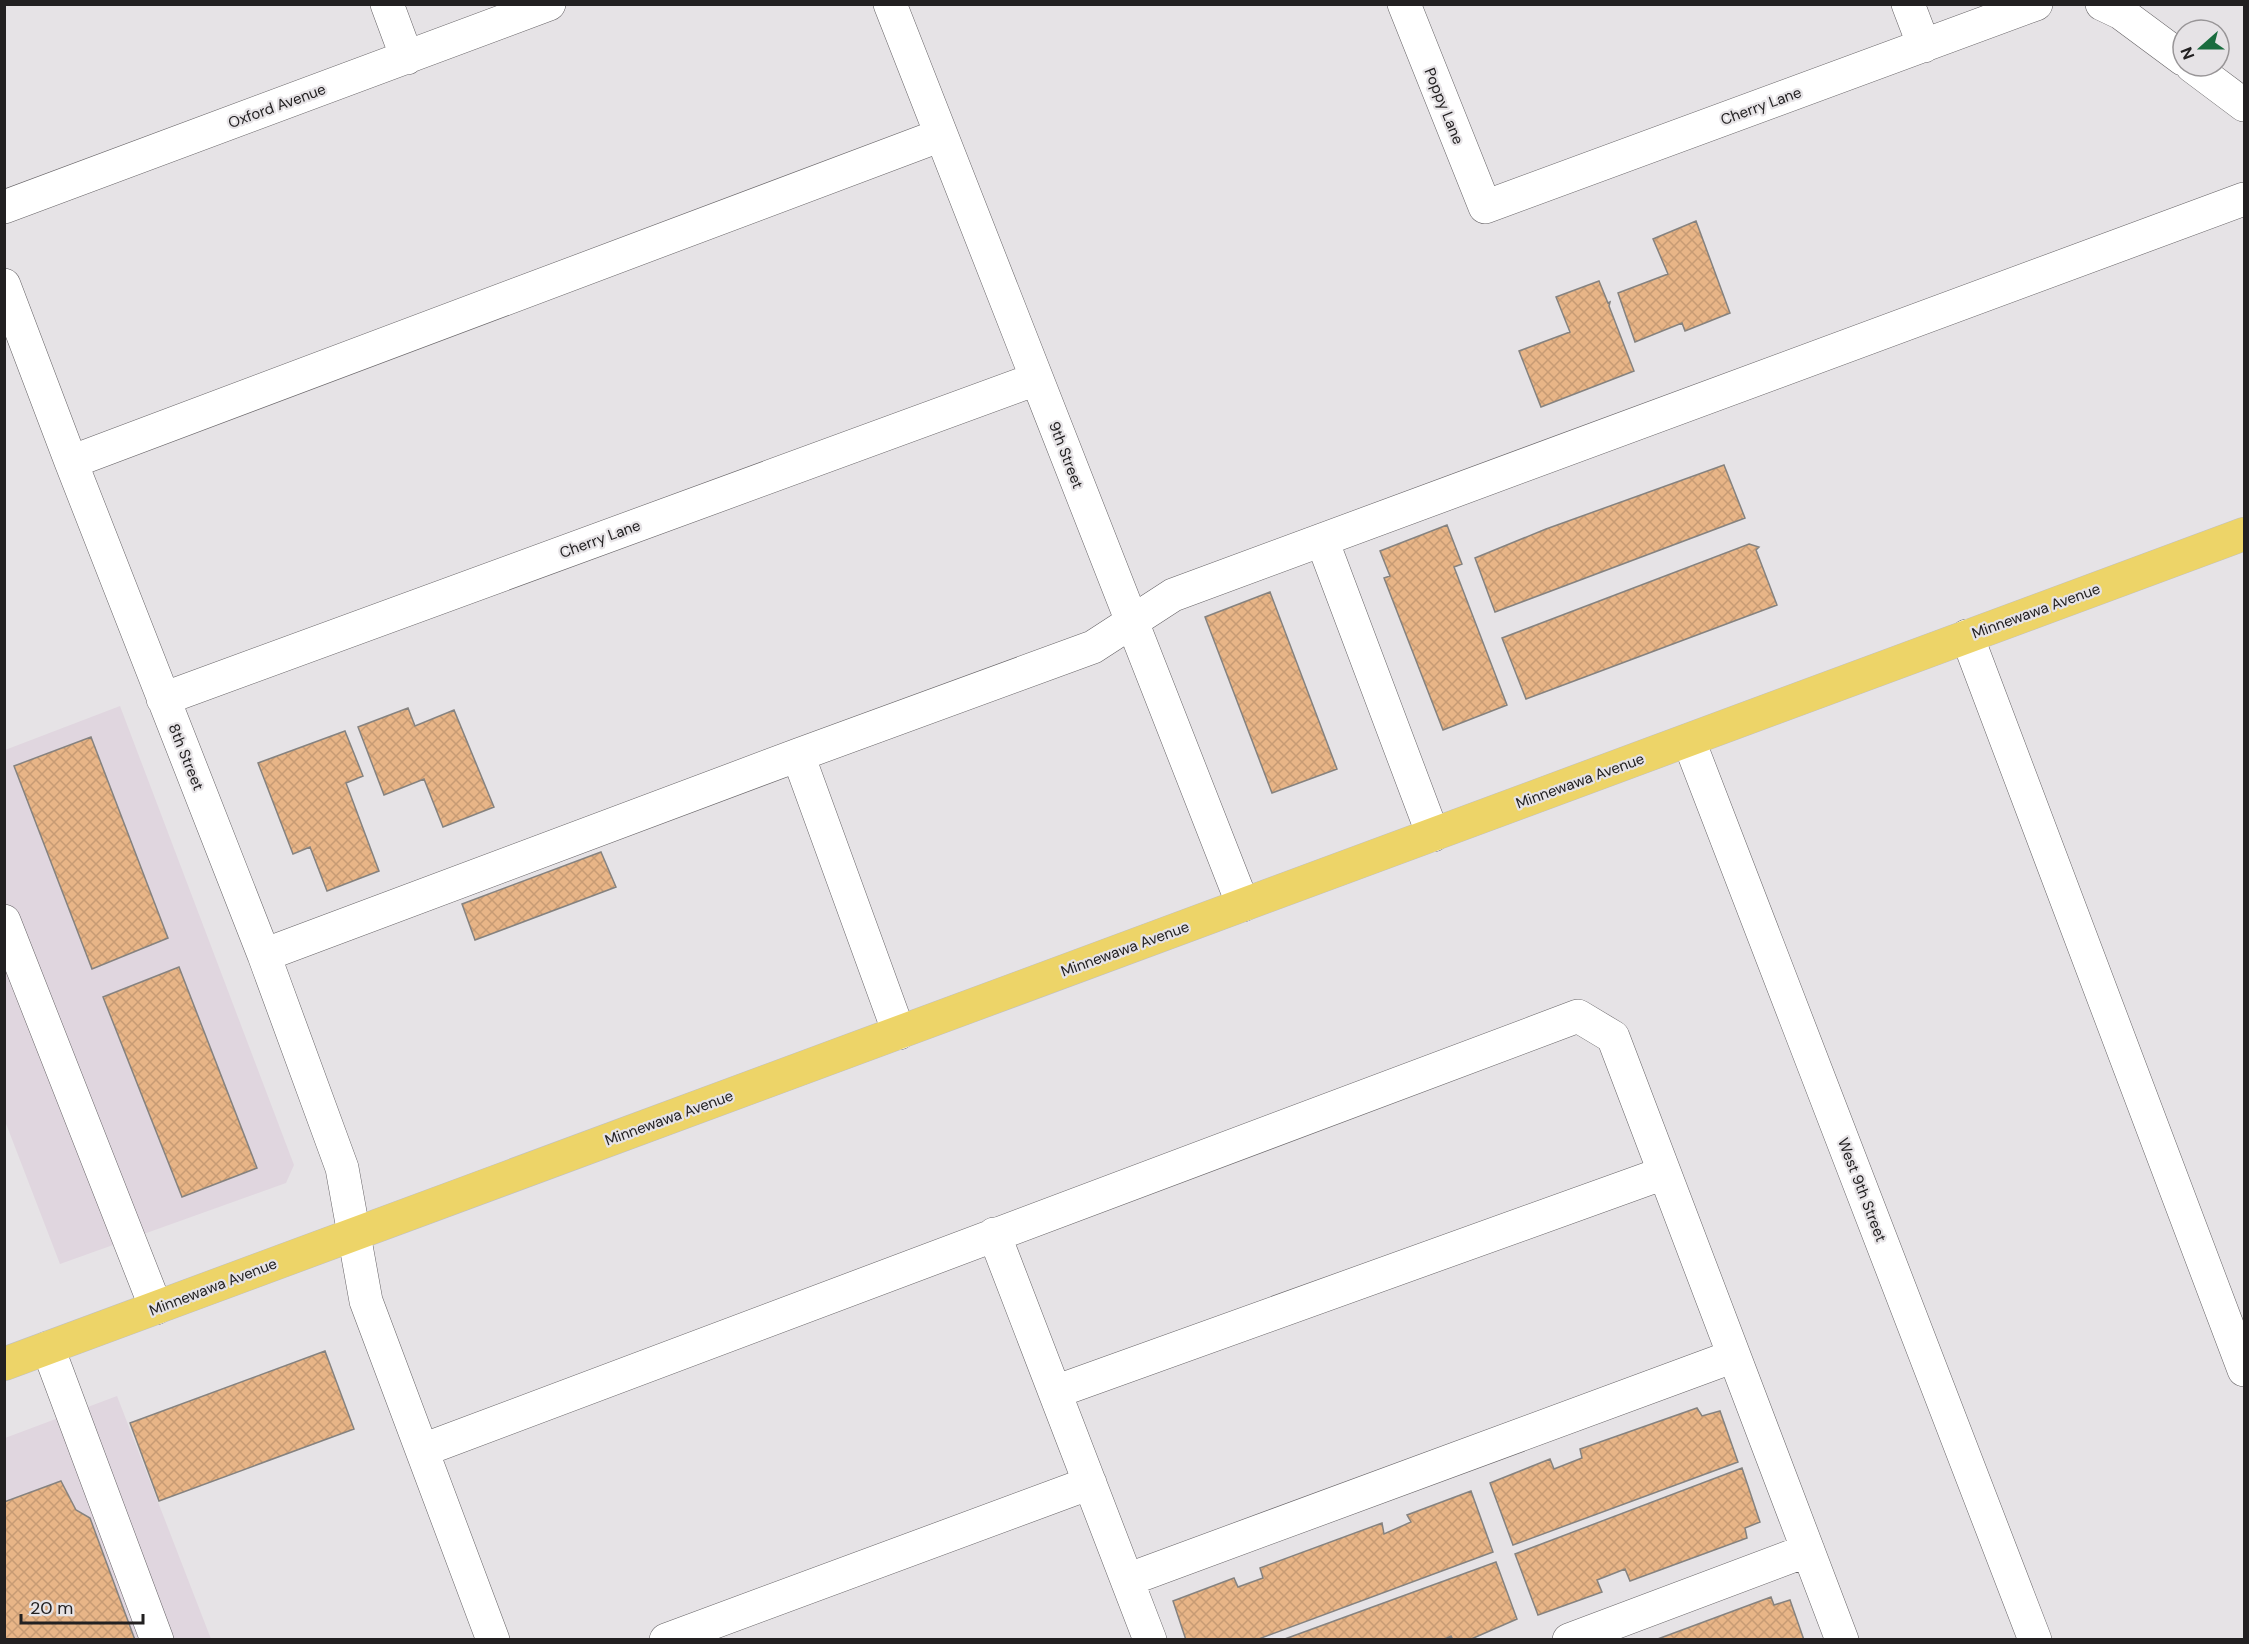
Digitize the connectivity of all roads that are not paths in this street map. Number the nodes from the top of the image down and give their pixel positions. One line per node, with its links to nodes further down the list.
1 (387, 4): 10 (street)
2 (549, 4): 10 (street, Oxford Avenue)
3 (890, 4): 13 (street, 9th Street)
4 (1404, 4): 16 (street, Poppy Lane)
5 (1908, 4): 8 (street)
6 (2036, 4): 8 (street, Cherry Lane)
7 (2102, 4): 9 (street)
8 (1924, 46): 16 (street, Cherry Lane)
9 (2171, 50)
10 (407, 58): 15 (street, Oxford Avenue)
11 (2208, 78): 12 (street)
12 (2244, 105)
13 (941, 135): 18 (street, 9th Street); 19 (street)
14 (2244, 199): 21 (street)
15 (4, 207)
16 (1485, 207)
17 (4, 285): 19 (street, 8th Street)
18 (1036, 379): 22 (street, 9th Street); 24 (street, Cherry Lane)
19 (71, 462): 24 (street, 8th Street)
20 (2244, 536): 23 (main road, Minnewawa Avenue)
21 (1322, 540): 22 (street); 27 (street)
22 (1131, 624): 26 (street); 28 (street, 9th Street)
23 (1967, 636): 25 (main road, Minnewawa Avenue); 39 (street)
24 (163, 699): 30 (street, 8th Street)
25 (1689, 741): 27 (main road, Minnewawa Avenue); 51 (street, West 9th Street)
26 (798, 755): 30 (street); 31 (street)
27 (1433, 835): 28 (main road, Minnewawa Avenue)
28 (1243, 906): 31 (main road, Minnewawa Avenue)
29 (4, 921): 35 (street)
30 (264, 955): 33 (street, 8th Street)
31 (899, 1033): 33 (main road, Minnewawa Avenue)
32 (1665, 1173): 34 (street); 37 (street); 40 (street)
33 (353, 1234): 35 (main road, Minnewawa Avenue); 41 (street, 8th Street)
34 (994, 1234): 40 (street); 41 (street)
35 (156, 1308): 36 (main road, Minnewawa Avenue)
36 (48, 1348): 38 (main road, Minnewawa Avenue); 45 (street)
37 (1734, 1356): 43 (street); 44 (street)
38 (7, 1357)
39 (2244, 1370)
40 (1055, 1392): 42 (street)
41 (423, 1450): 46 (street, 8th Street)
42 (1090, 1483): 44 (street); 47 (street)
43 (1808, 1550): 49 (street); 50 (street)
44 (1127, 1580): 48 (street)
45 (157, 1640)
46 (494, 1640)
47 (666, 1640)
48 (1150, 1640)
49 (1569, 1640)
50 (1842, 1640)
51 (2035, 1640)

